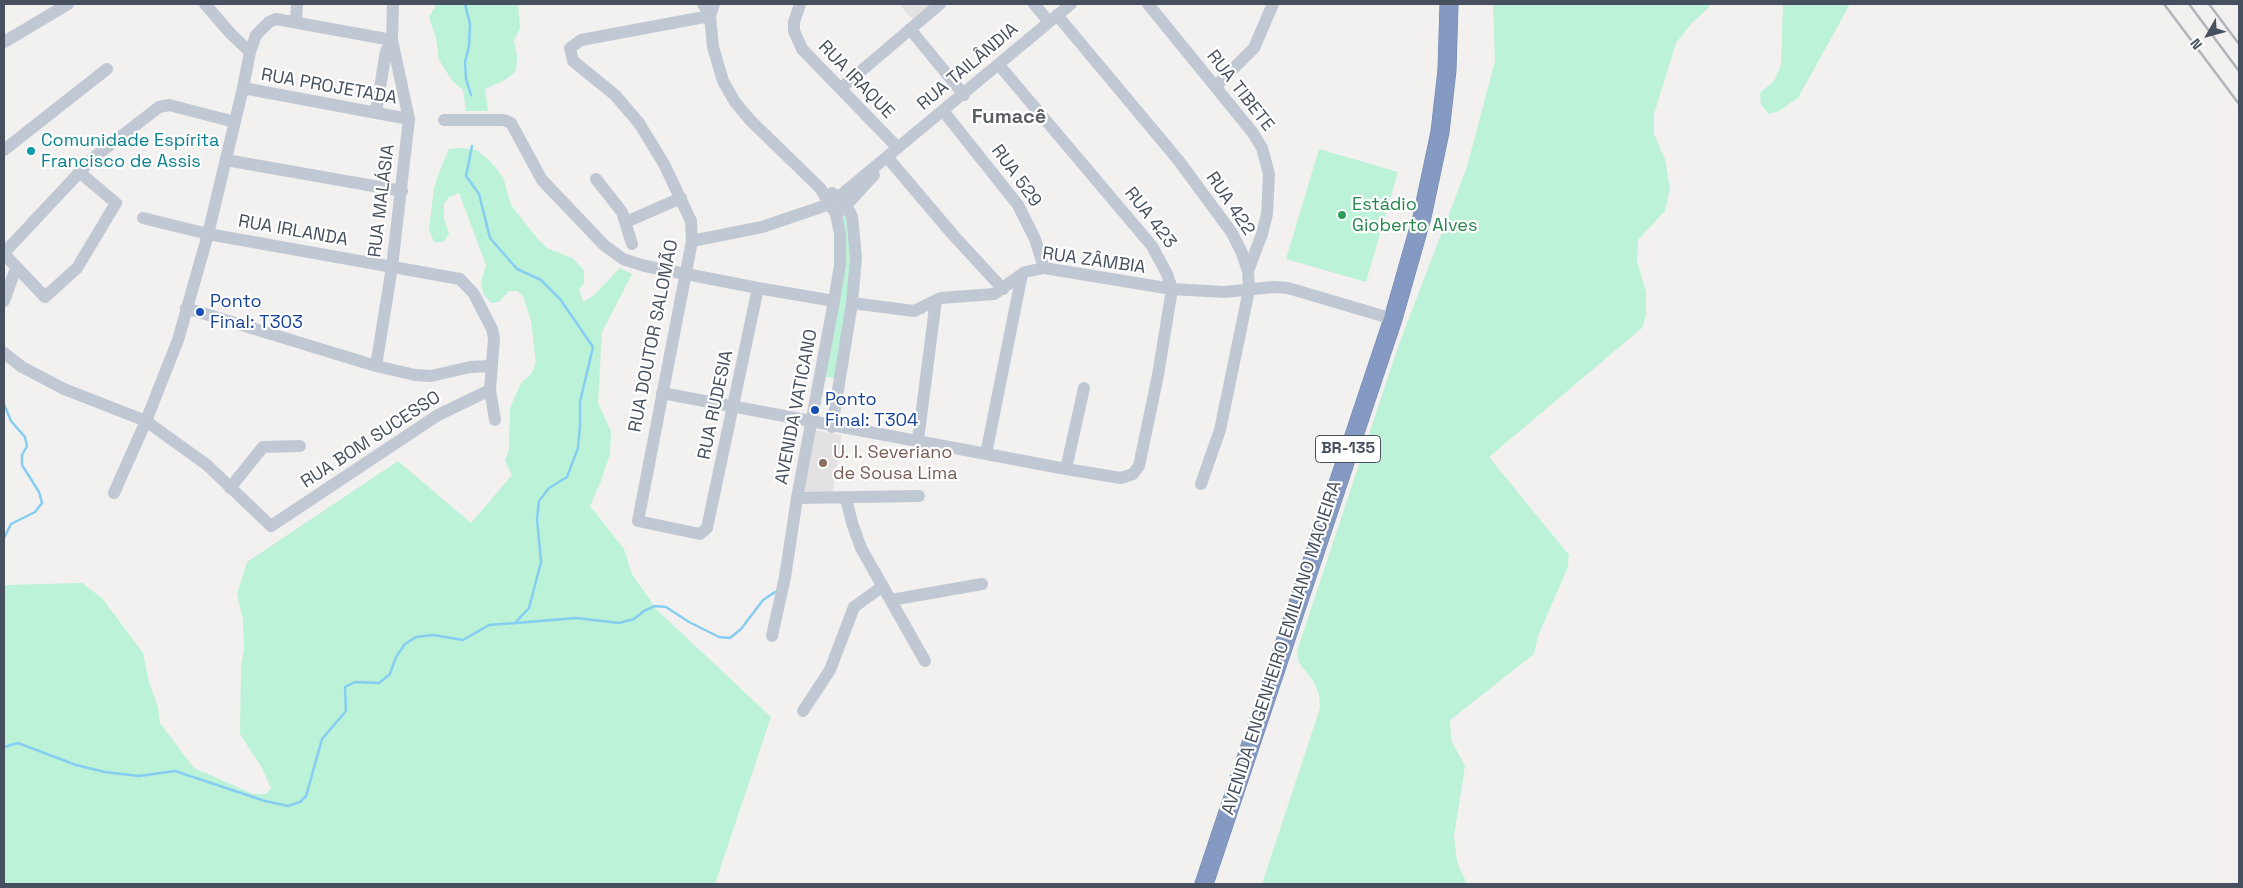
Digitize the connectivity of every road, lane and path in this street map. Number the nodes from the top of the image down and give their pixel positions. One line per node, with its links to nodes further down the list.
1 (68, 4): 18 (street)
2 (205, 4): 19 (street)
3 (297, 4): 15 (street)
4 (393, 4): 17 (street)
5 (703, 4): 13 (street)
6 (800, 4): 24 (street, RUA IRAQUE)
7 (940, 4): 16 (street)
8 (1034, 4): 14 (street, RUA 422)
9 (1071, 4): 14 (street, RUA TAILÂNDIA)
10 (1148, 4): 22 (street, RUA TIBETE)
11 (1269, 4): 22 (street)
12 (1449, 4): 62 (highway, AVENIDA ENGENHEIRO EMILIANO MACIEIRA / BR-135)
13 (712, 10): 38 (street, RUA DOUTOR SALOMÃO); 39 (street, AVENIDA VATICANO)
14 (1053, 18): 20 (street, RUA TAILÂNDIA); 50 (street, RUA 422)
15 (296, 22): 17 (street); 19 (street)
16 (910, 29): 24 (street); 25 (street)
17 (392, 40): 26 (street); 28 (street, RUA MALÁSIA)
18 (4, 42)
19 (250, 52): 23 (street)
20 (999, 65): 25 (street, RUA TAILÂNDIA); 55 (street, RUA 423)
21 (107, 69): 32 (street)
22 (1216, 86): 50 (street, RUA TIBETE)
23 (243, 88): 26 (street, RUA PROJETADA); 30 (street)
24 (841, 88): 31 (street, RUA IRAQUE)
25 (964, 95): 27 (street, RUA TAILÂNDIA)
26 (376, 112): 28 (street, RUA PROJETADA)
27 (944, 112): 31 (street, RUA TAILÂNDIA); 49 (street, RUA 529)
28 (409, 119): 37 (street, RUA MALÁSIA)
29 (444, 120): 51 (street)
30 (235, 122): 34 (street); 35 (street)
31 (898, 148): 33 (street, RUA TAILÂNDIA)
32 (4, 150)
33 (887, 157): 39 (street, RUA TAILÂNDIA); 40 (street, RUA TAILÂNDIA); 54 (street)
34 (226, 160): 37 (street); 43 (street)
35 (79, 172): 46 (street); 48 (street)
36 (596, 179): 42 (street)
37 (402, 191): 47 (street, RUA MALÁSIA)
38 (681, 198): 42 (street); 44 (street, RUA DOUTOR SALOMÃO)
39 (835, 205): 40 (street, AVENIDA VATICANO); 44 (street); 59 (street, AVENIDA VATICANO)
40 (848, 206): 60 (street, AVENIDA VATICANO)
41 (143, 218): 43 (street, RUA IRLANDA)
42 (626, 222): 45 (street)
43 (208, 234): 47 (street, RUA IRLANDA); 61 (street)
44 (692, 241): 51 (street, RUA DOUTOR SALOMÃO)
45 (632, 244)
46 (4, 254): 48 (street)
47 (392, 267): 64 (street, RUA MALÁSIA); 65 (street, RUA IRLANDA)
48 (16, 268): 58 (street)
49 (1044, 268): 52 (street, RUA ZÂMBIA); 55 (street, RUA ZÂMBIA)
50 (1248, 271): 56 (street, RUA 422)
51 (685, 272): 53 (street); 68 (street, RUA DOUTOR SALOMÃO)
52 (1022, 274): 54 (street, RUA ZÂMBIA); 78 (street)
53 (758, 288): 59 (street); 71 (street, RUA RUDESIA)
54 (1002, 289): 57 (street, RUA ZÂMBIA)
55 (1172, 289): 56 (street, RUA ZÂMBIA); 79 (street, RUA 423)
56 (1249, 290): 62 (street, RUA ZÂMBIA); 80 (street, RUA 422)
57 (936, 300): 60 (street, RUA ZÂMBIA); 76 (street)
58 (4, 301)
59 (834, 301): 69 (street, AVENIDA VATICANO)
60 (852, 303): 70 (street, AVENIDA VATICANO)
61 (186, 308): 64 (street); 73 (street)
62 (1392, 319): 93 (highway, AVENIDA ENGENHEIRO EMILIANO MACIEIRA / BR-135)
63 (4, 354): 73 (street)
64 (376, 366): 65 (street)
65 (491, 366): 67 (street)
66 (1084, 388): 79 (street)
67 (490, 390): 72 (street); 81 (street, RUA BOM SUCESSO)
68 (662, 393): 71 (street); 86 (street, RUA DOUTOR SALOMÃO)
69 (818, 396): 70 (street); 74 (street, AVENIDA VATICANO)
70 (837, 400): 75 (street, AVENIDA VATICANO)
71 (734, 408): 74 (street); 86 (street, RUA RUDESIA)
72 (495, 420)
73 (146, 421): 81 (street); 82 (street)
74 (813, 423): 75 (street); 84 (street, AVENIDA VATICANO)
75 (832, 427): 76 (street)
76 (918, 440): 78 (street)
77 (300, 446): 81 (street)
78 (986, 454): 79 (street)
79 (1066, 469)
80 (1201, 484)
81 (230, 488)
82 (114, 493)
83 (919, 496): 85 (street)
84 (797, 498): 85 (street); 90 (street, AVENIDA VATICANO)
85 (846, 498): 88 (street)
86 (708, 528)
87 (982, 584): 89 (street)
88 (883, 586): 89 (street); 92 (street)
89 (890, 600): 91 (street)
90 (772, 636)
91 (925, 661)
92 (803, 710)
93 (1204, 884)

